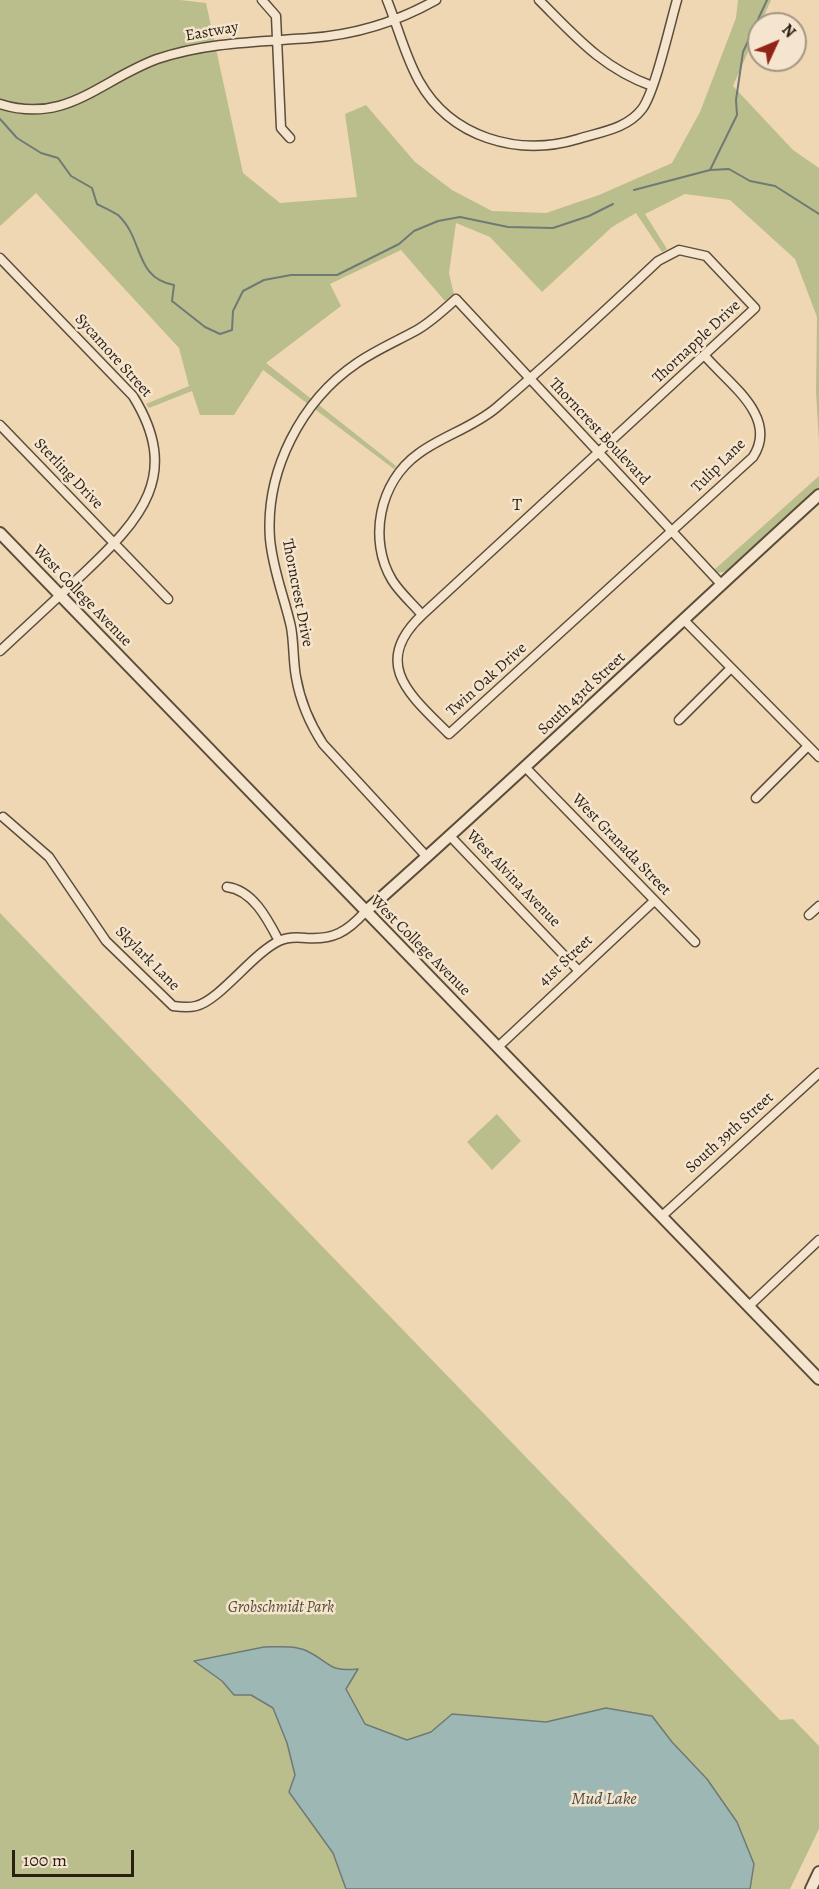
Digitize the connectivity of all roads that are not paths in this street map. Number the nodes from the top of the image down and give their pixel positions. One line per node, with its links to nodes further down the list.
1 (262, 0): 7 (street)
2 (387, 0): 6 (street)
3 (436, 0): 6 (street, Eastway)
4 (539, 0): 8 (street)
5 (677, 0): 8 (street)
6 (395, 20): 7 (street, Eastway); 8 (street)
7 (278, 39): 9 (street, Eastway); 10 (street)
8 (652, 86)
9 (0, 104)
10 (290, 138)
11 (0, 258): 20 (street, Sycamore Street)
12 (456, 299): 14 (street, Thorncrest Boulevard); 35 (street, Thorncrest Drive)
13 (705, 356): 14 (street, Thornapple Drive); 16 (street, Thornapple Drive); 19 (street, Tulip Lane)
14 (530, 380): 16 (street, Thorncrest Boulevard); 24 (street)
15 (0, 425): 20 (street, Sterling Drive)
16 (598, 452): 19 (street, Thorncrest Boulevard); 24 (street, Twin Oak Drive)
17 (819, 495): 21 (street, South 43rd Street)
18 (0, 533): 22 (street, West College Avenue)
19 (671, 533): 21 (street, Thorncrest Boulevard); 24 (street, Twin Oak Drive)
20 (114, 544): 22 (street, Sycamore Street); 23 (street, Sterling Drive)
21 (721, 584): 25 (street, South 43rd Street)
22 (60, 595): 26 (street, Sycamore Street); 39 (street, West College Avenue)
23 (168, 599)
24 (422, 615)
25 (683, 619): 27 (street); 31 (street, South 43rd Street)
26 (0, 651)
27 (731, 668): 28 (street); 29 (street)
28 (679, 720)
29 (808, 746): 30 (street); 32 (street)
30 (819, 757)
31 (526, 768): 34 (street, South 43rd Street); 37 (street, West Granada Street)
32 (756, 798)
33 (3, 817): 41 (street, Skylark Lane)
34 (450, 836): 35 (street, South 43rd Street); 43 (street, West Alvina Avenue)
35 (427, 857): 39 (street, South 43rd Street)
36 (227, 887): 41 (street)
37 (654, 901): 42 (street, West Granada Street); 43 (street, 41st Street)
38 (819, 906): 40 (street)
39 (365, 912): 41 (street, Skylark Lane); 44 (street, West College Avenue)
40 (809, 915)
41 (279, 941)
42 (695, 942)
43 (578, 970): 44 (street, 41st Street)
44 (499, 1046): 46 (street, West College Avenue)
45 (819, 1073): 46 (street, South 39th Street)
46 (662, 1216): 48 (street, West College Avenue)
47 (819, 1240): 48 (street)
48 (749, 1306): 49 (street, West College Avenue)
49 (819, 1379)
50 (819, 1872): 51 (street)
51 (811, 1889)

